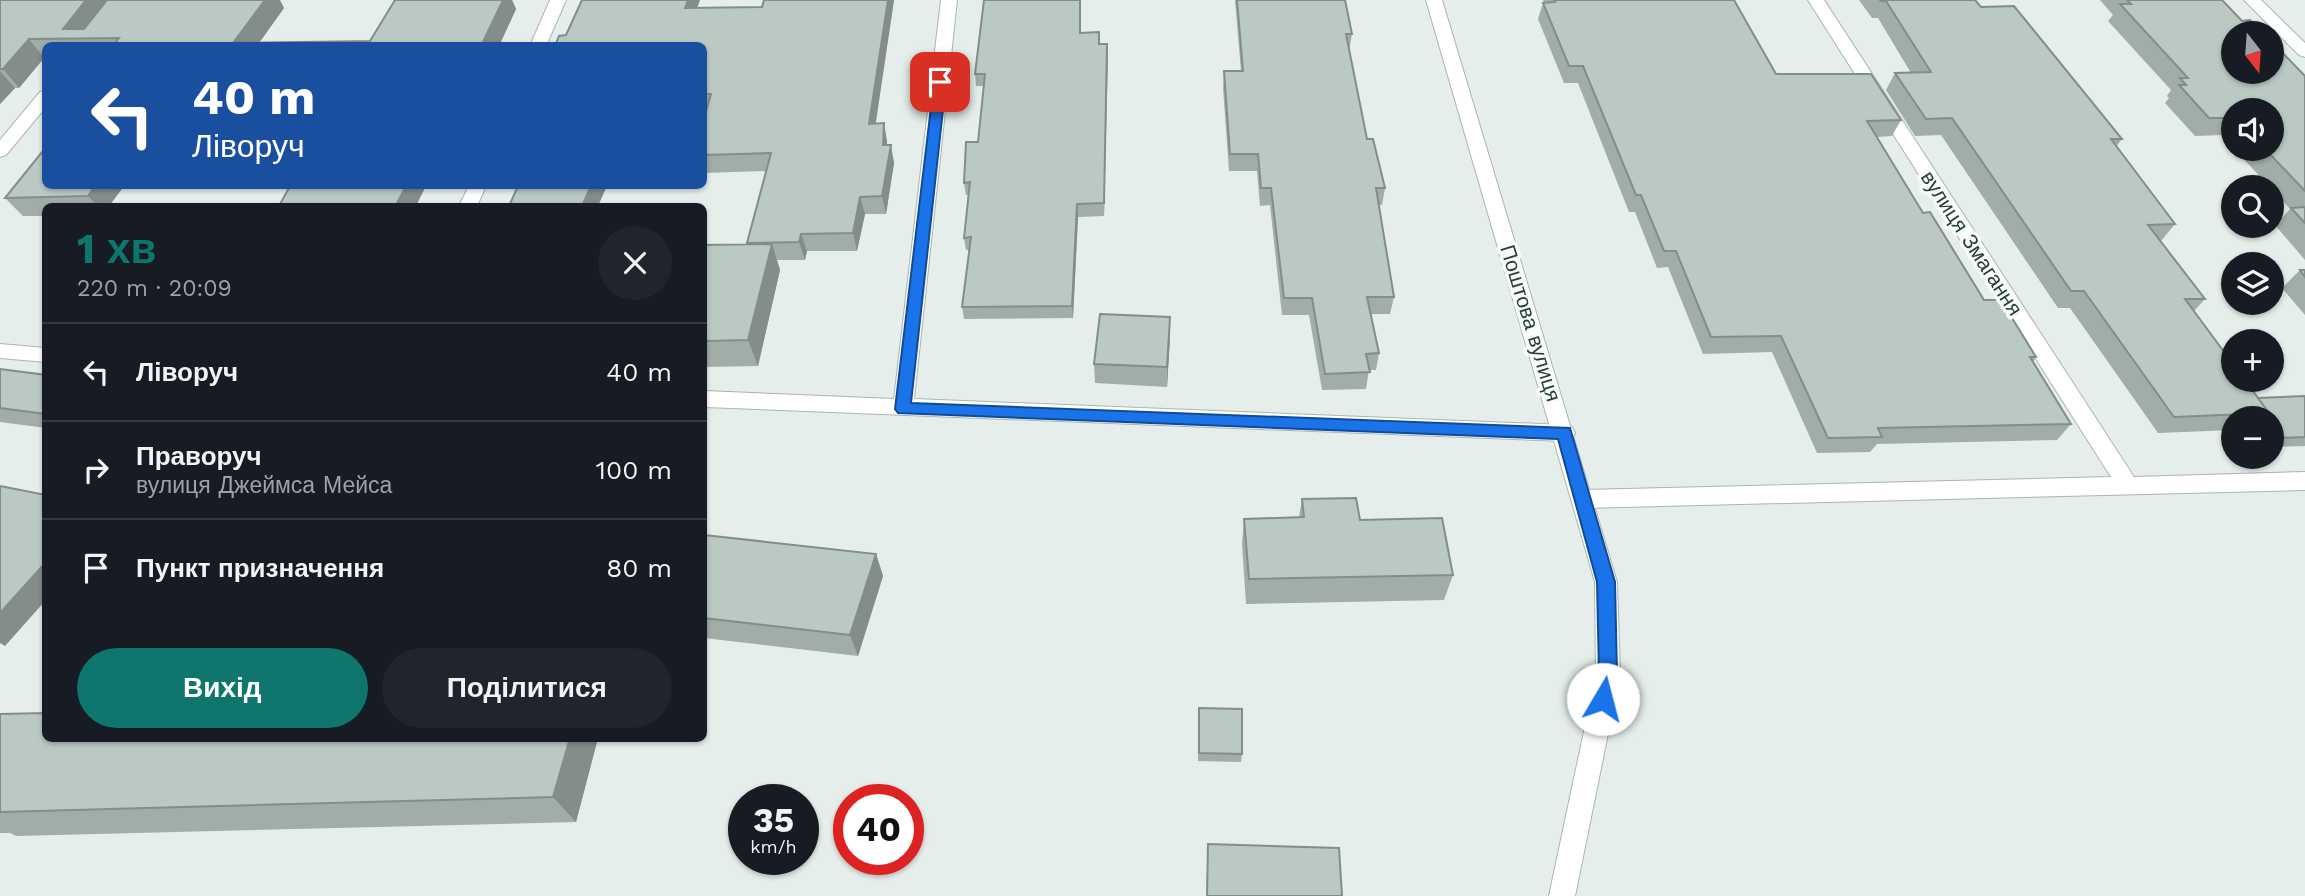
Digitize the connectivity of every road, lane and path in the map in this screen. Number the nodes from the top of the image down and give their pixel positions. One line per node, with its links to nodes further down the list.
1 (558, 0): 6 (street)
2 (949, 0): 13 (street)
3 (1434, 0): 14 (street, Поштова вулиця)
4 (1816, 0): 16 (street, вулиця Змагання)
5 (2252, 0): 7 (street)
6 (540, 42)
7 (2305, 52)
8 (42, 101): 9 (street)
9 (0, 151)
10 (0, 351): 11 (street)
11 (42, 355)
12 (707, 399): 13 (street)
13 (903, 409): 14 (street)
14 (1564, 433): 17 (street, Поштова вулиця)
15 (2305, 481): 16 (street)
16 (2129, 487): 17 (street)
17 (1584, 499): 18 (street, Поштова вулиця)
18 (1562, 896)

